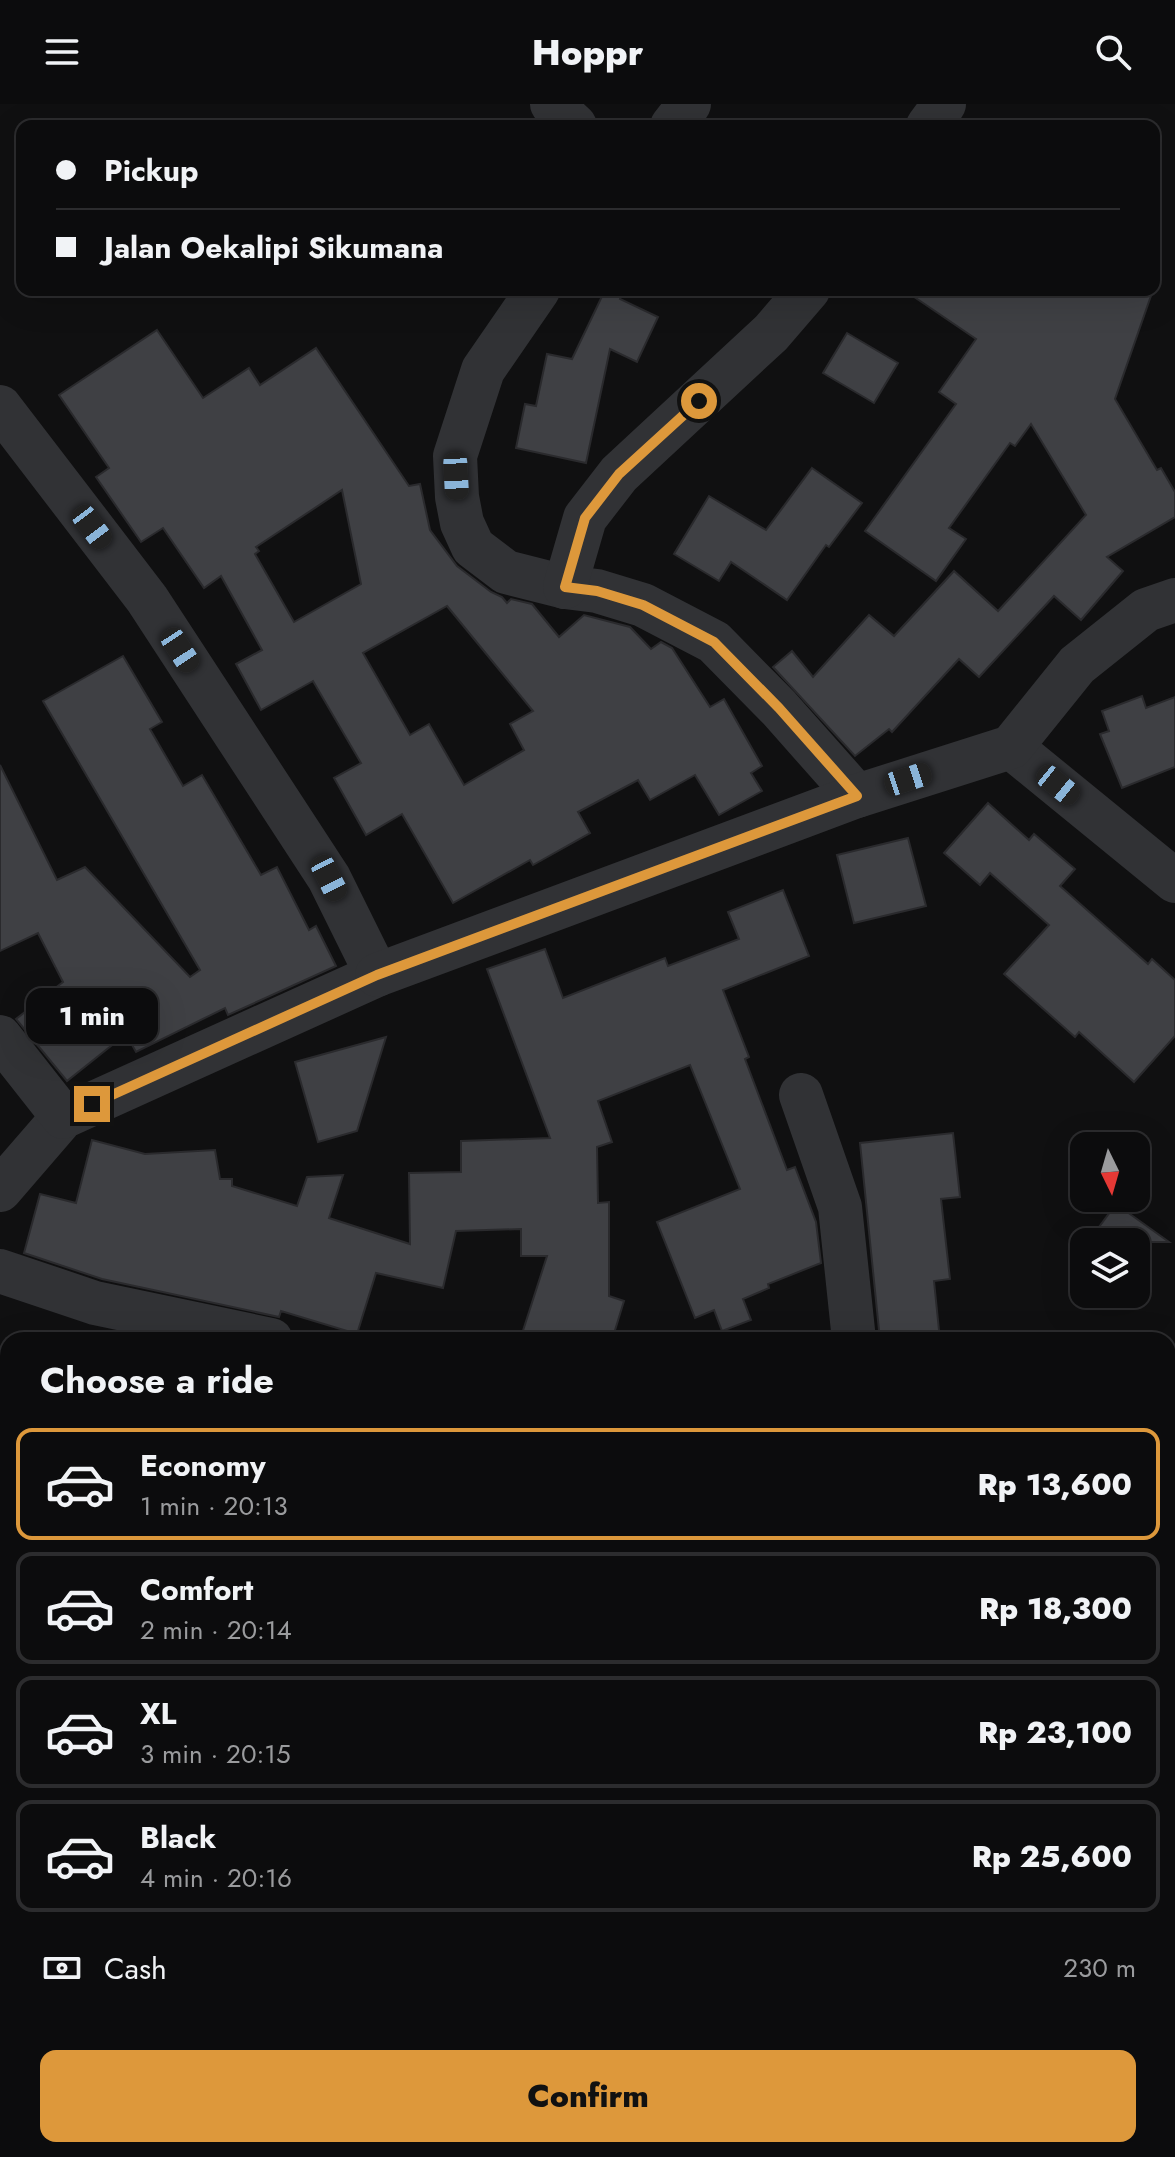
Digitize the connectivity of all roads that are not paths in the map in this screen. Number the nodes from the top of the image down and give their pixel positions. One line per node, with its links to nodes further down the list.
1 (552, 104): 3 (street)
2 (689, 104): 4 (street)
3 (569, 120)
4 (677, 120)
5 (534, 296): 8 (street)
6 (803, 296): 8 (street)
7 (0, 407): 13 (street)
8 (565, 587): 11 (street)
9 (1175, 600): 10 (street)
10 (1011, 747): 11 (street); 12 (street)
11 (857, 796): 13 (street)
12 (1175, 881)
13 (377, 975): 16 (street)
14 (0, 1037): 16 (street)
15 (801, 1095): 20 (street)
16 (63, 1117): 17 (street)
17 (0, 1190)
18 (0, 1271): 19 (street)
19 (233, 1332)
20 (853, 1332)

